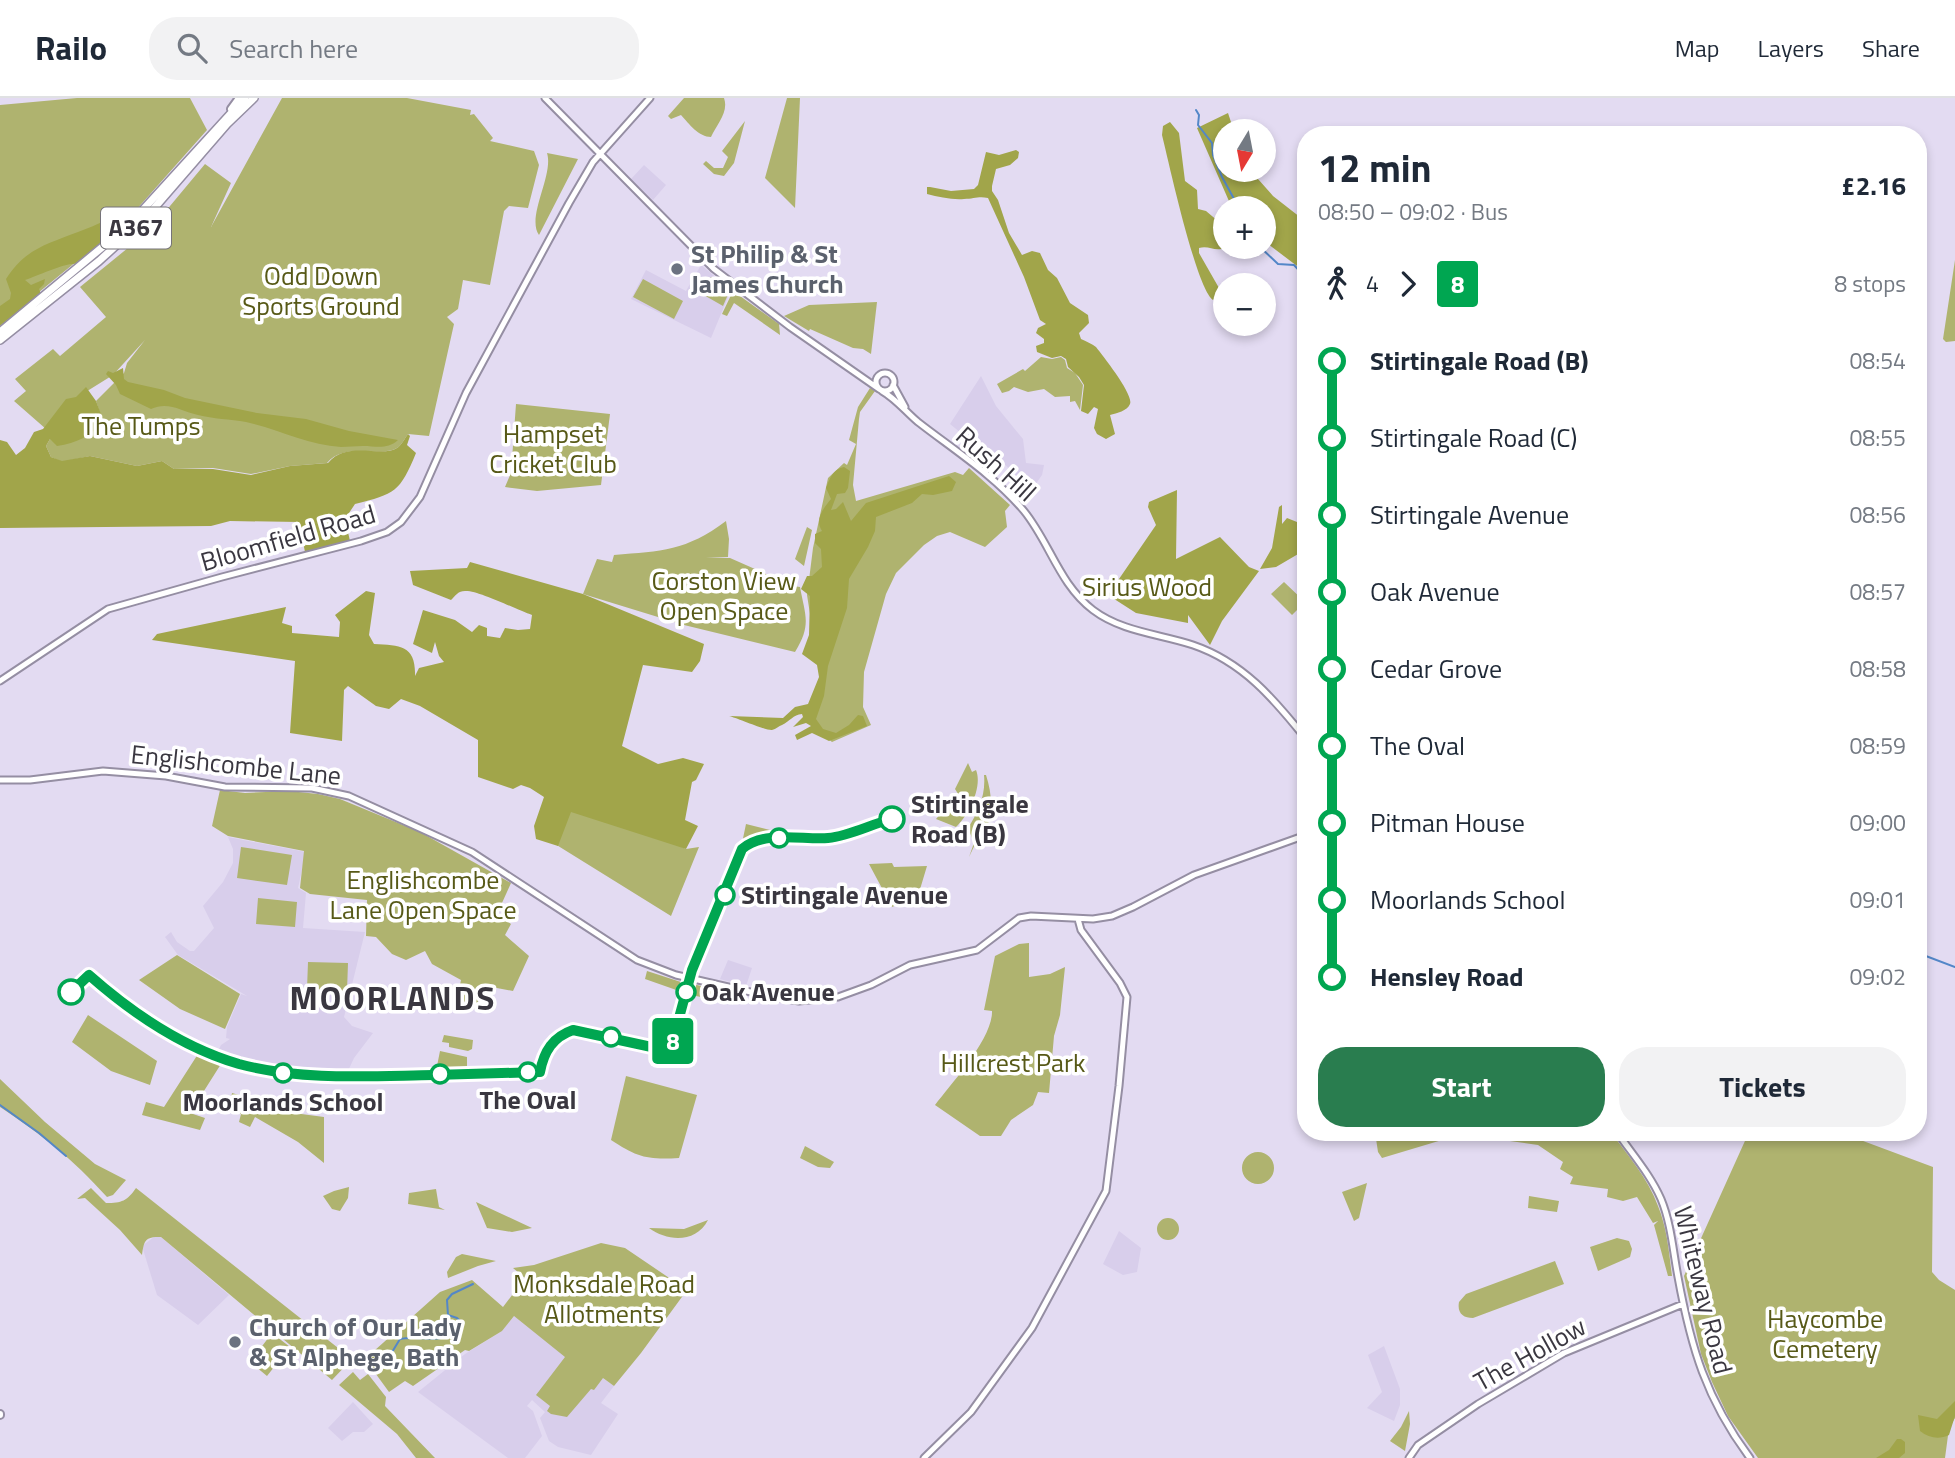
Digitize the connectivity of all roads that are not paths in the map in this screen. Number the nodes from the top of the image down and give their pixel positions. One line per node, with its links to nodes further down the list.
1 (239, 98): 6 (main road)
2 (245, 98): 6 (main road, A367)
3 (254, 98): 8 (main road, A367)
4 (545, 98): 7 (street)
5 (650, 98): 7 (street, Bloomfield Road)
6 (228, 113): 8 (main road, A367)
7 (600, 154): 11 (street); 16 (street, Bloomfield Road)
8 (108, 248): 9 (main road, A367); 10 (main road, A367)
9 (0, 332)
10 (0, 340)
11 (855, 371): 12 (street); 14 (street, Rush Hill)
12 (876, 379): 13 (street); 14 (street)
13 (894, 385): 14 (street); 15 (street, Rush Hill)
14 (881, 390): 15 (street, Rush Hill)
15 (913, 417): 17 (street, Rush Hill)
16 (0, 681)
17 (1297, 728)
18 (0, 780): 20 (street, Englishcombe Lane)
19 (1297, 838): 20 (street, Englishcombe Lane)
20 (1078, 919): 23 (street)
21 (1624, 1141): 22 (street, Whiteway Road)
22 (1683, 1304): 24 (street, The Hollow); 25 (street, Whiteway Road)
23 (924, 1458)
24 (1409, 1458)
25 (1750, 1458)

